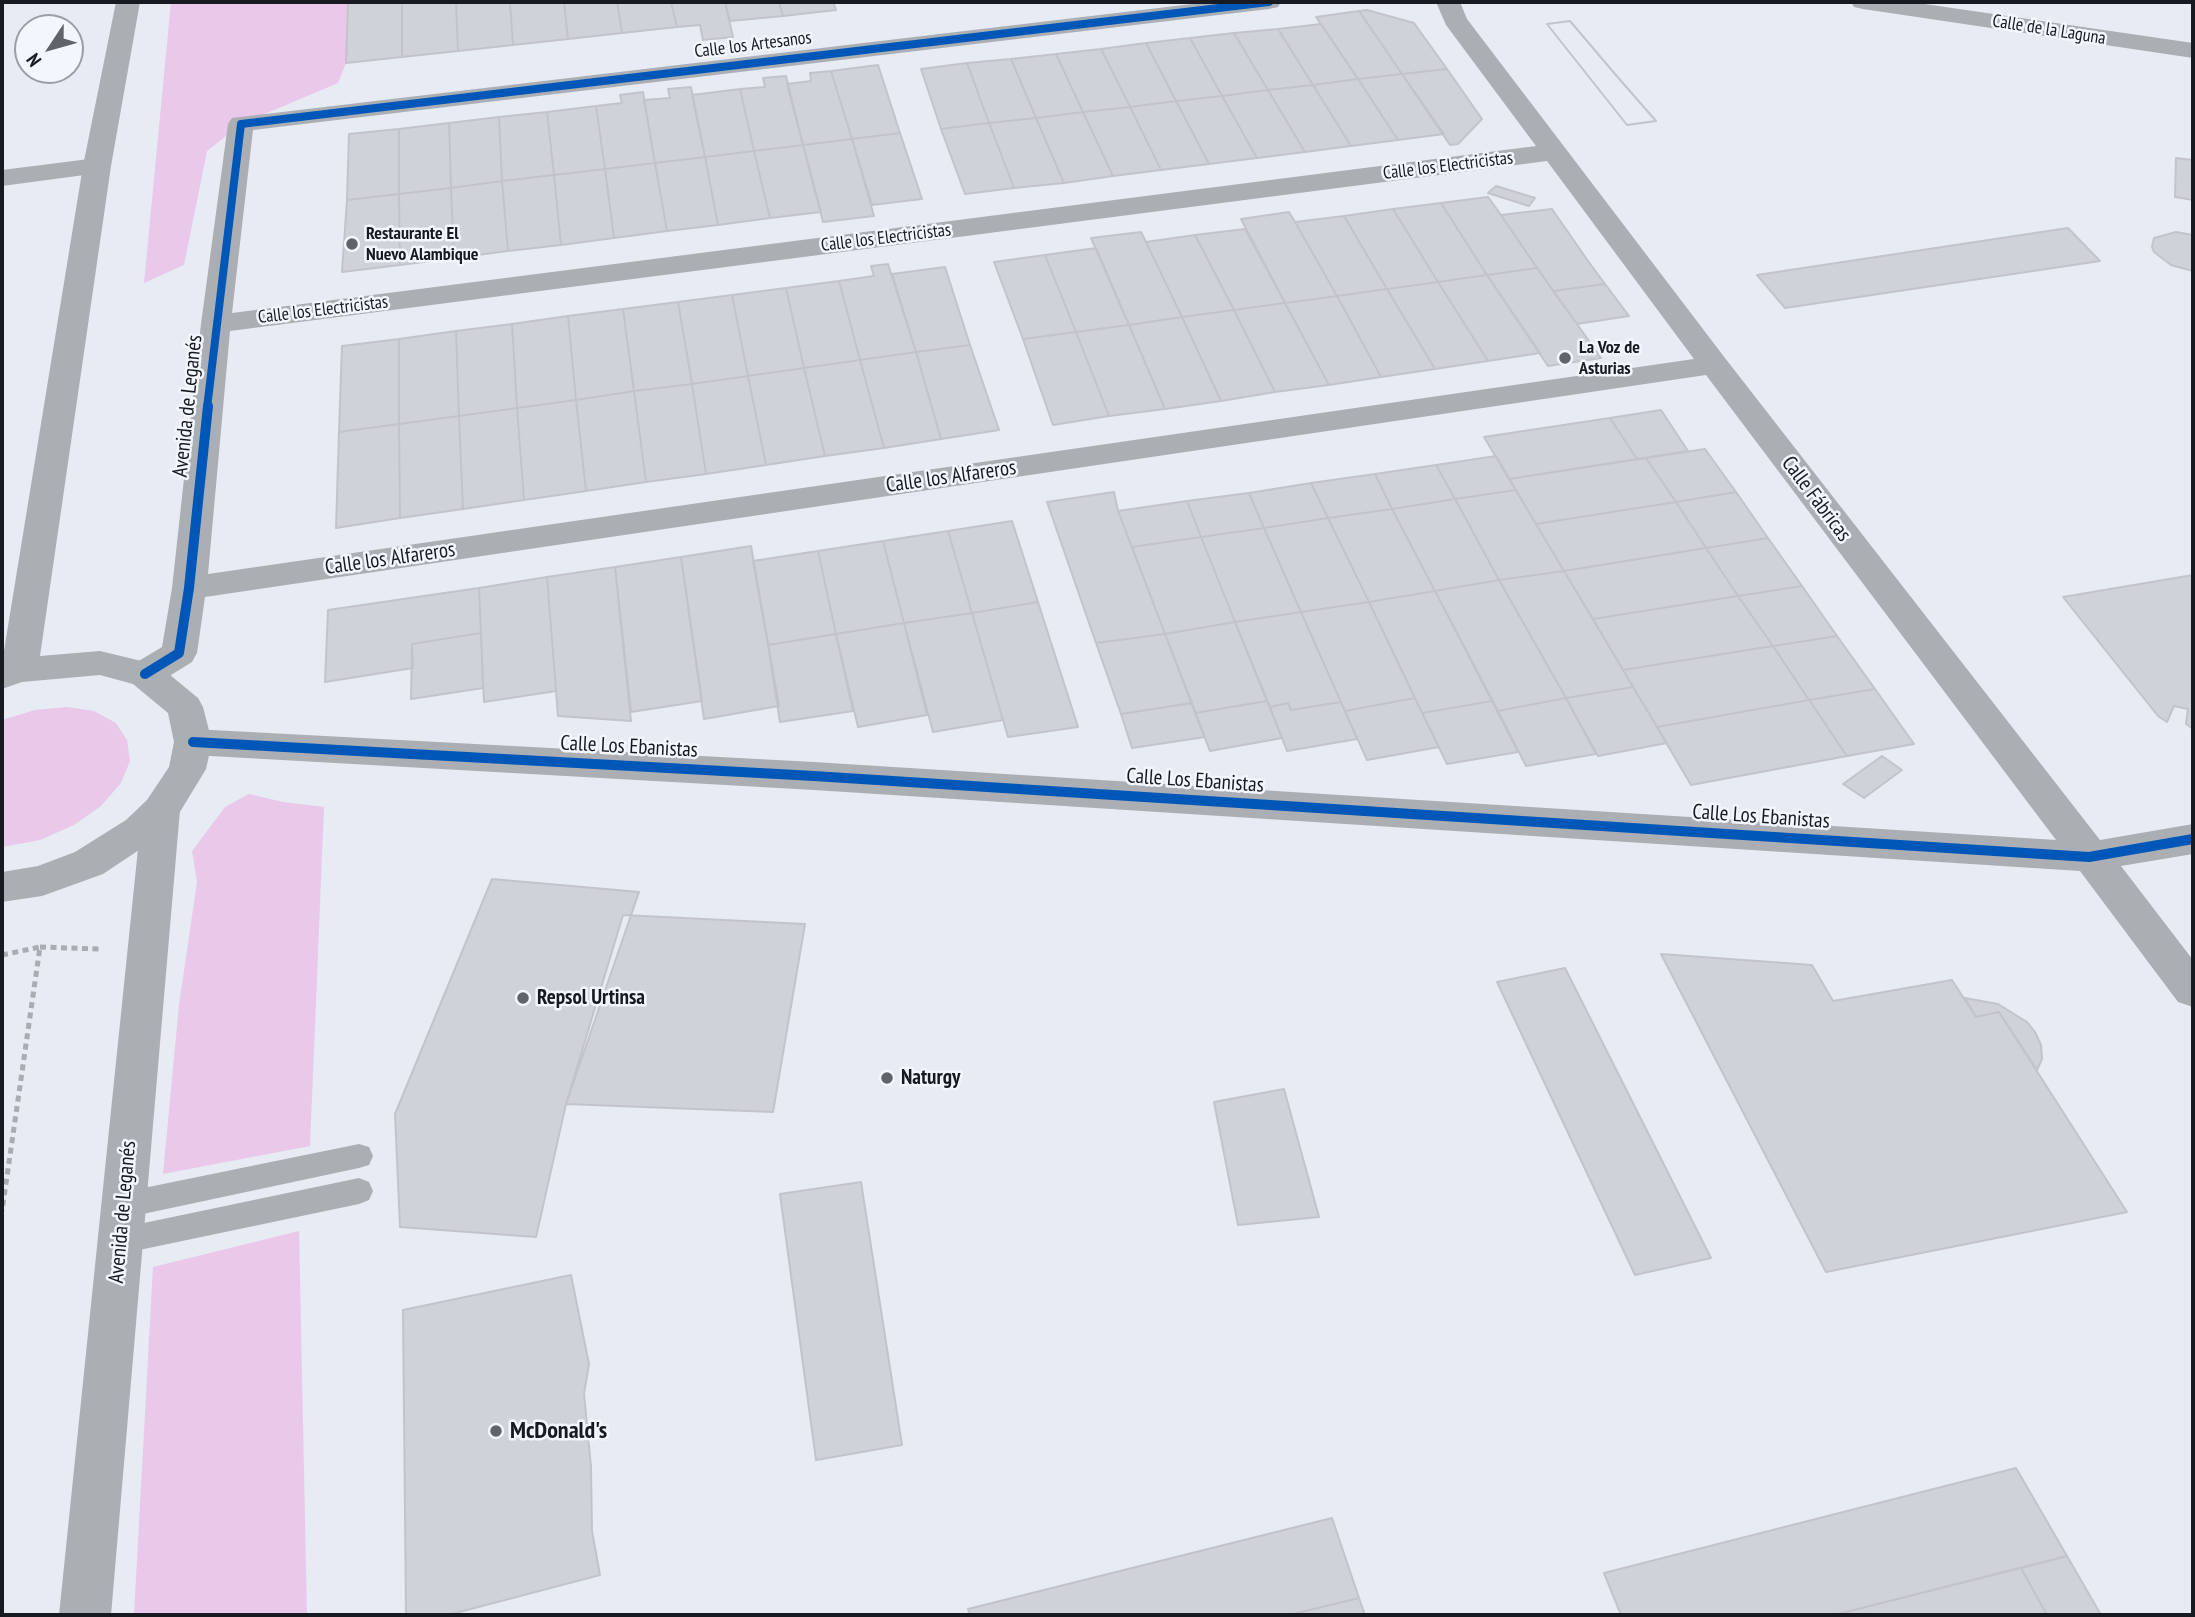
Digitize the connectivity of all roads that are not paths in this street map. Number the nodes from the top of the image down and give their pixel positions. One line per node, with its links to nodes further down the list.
1 (128, 2): 10 (street)
2 (1269, 2): 8 (street, Calle los Artesanos)
3 (1448, 2): 6 (street, Calle Fábricas)
4 (1473, 2): 6 (street)
5 (1863, 2): 7 (street, Calle de la Laguna)
6 (1465, 32): 9 (street, Calle Fábricas)
7 (2193, 51)
8 (242, 124): 12 (street, Avenida de Leganés)
9 (1556, 152): 12 (street, Calle los Electricistas); 13 (street, Calle Fábricas)
10 (97, 166): 11 (street); 15 (street)
11 (2, 178)
12 (216, 324): 14 (street, Avenida de Leganés)
13 (1714, 365): 14 (street, Calle los Alfareros); 20 (street, Calle Fábricas)
14 (189, 588): 16 (street, Avenida de Leganés)
15 (11, 673): 16 (street)
16 (145, 674): 17 (street)
17 (193, 742): 18 (street); 20 (street, Calle Los Ebanistas)
18 (161, 810): 21 (street); 25 (street, Avenida de Leganés)
19 (2193, 839): 20 (street, Calle Los Ebanistas)
20 (2089, 857): 22 (street, Calle Fábricas)
21 (2, 887)
22 (2193, 990)
23 (359, 1156): 25 (lane)
24 (359, 1191): 25 (lane)
25 (122, 1223): 26 (street, Avenida de Leganés)
26 (85, 1615)

